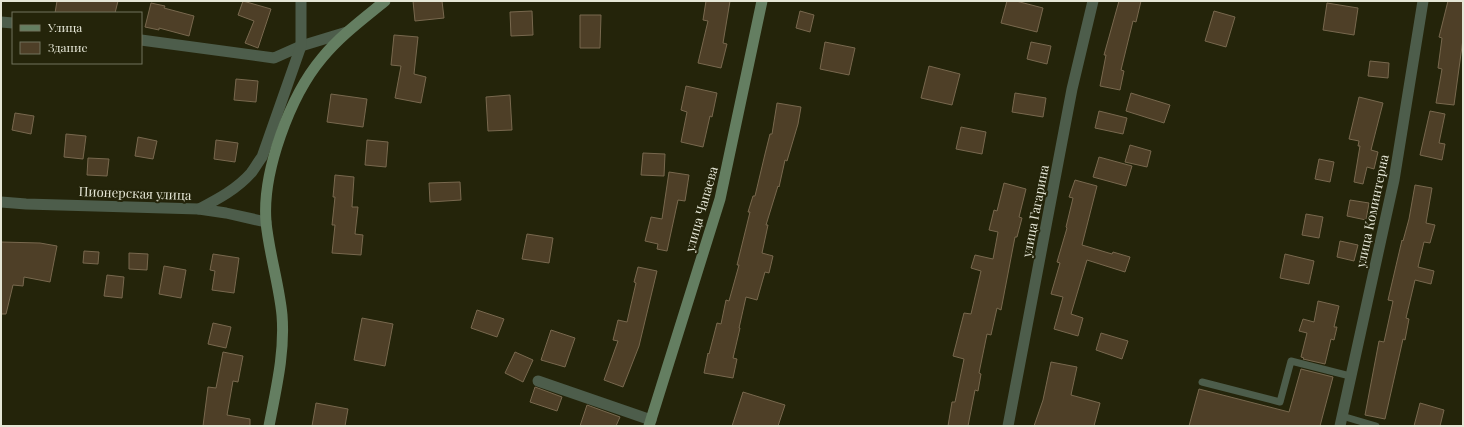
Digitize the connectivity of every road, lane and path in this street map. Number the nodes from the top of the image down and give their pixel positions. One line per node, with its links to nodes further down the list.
1 (301, 1): 10 (street)
2 (385, 1): 8 (main road)
3 (762, 1): 18 (main road, улица Чапаева)
4 (1093, 1): 20 (street, улица Гагарина)
5 (1422, 1): 14 (street, улица Коминтерна)
6 (1, 22): 7 (street)
7 (12, 23)
8 (347, 32): 10 (street); 13 (main road)
9 (142, 40): 10 (street)
10 (301, 46): 12 (street)
11 (1, 202): 12 (street, Пионерская улица)
12 (199, 209): 13 (street, Пионерская улица)
13 (266, 222): 19 (main road)
14 (1350, 376): 16 (lane); 17 (street, улица Коминтерна)
15 (538, 381): 18 (street, улица Чапаева)
16 (1202, 382)
17 (1341, 421): 21 (lane)
18 (650, 423)
19 (269, 426)
20 (1008, 426)
21 (1376, 426)

